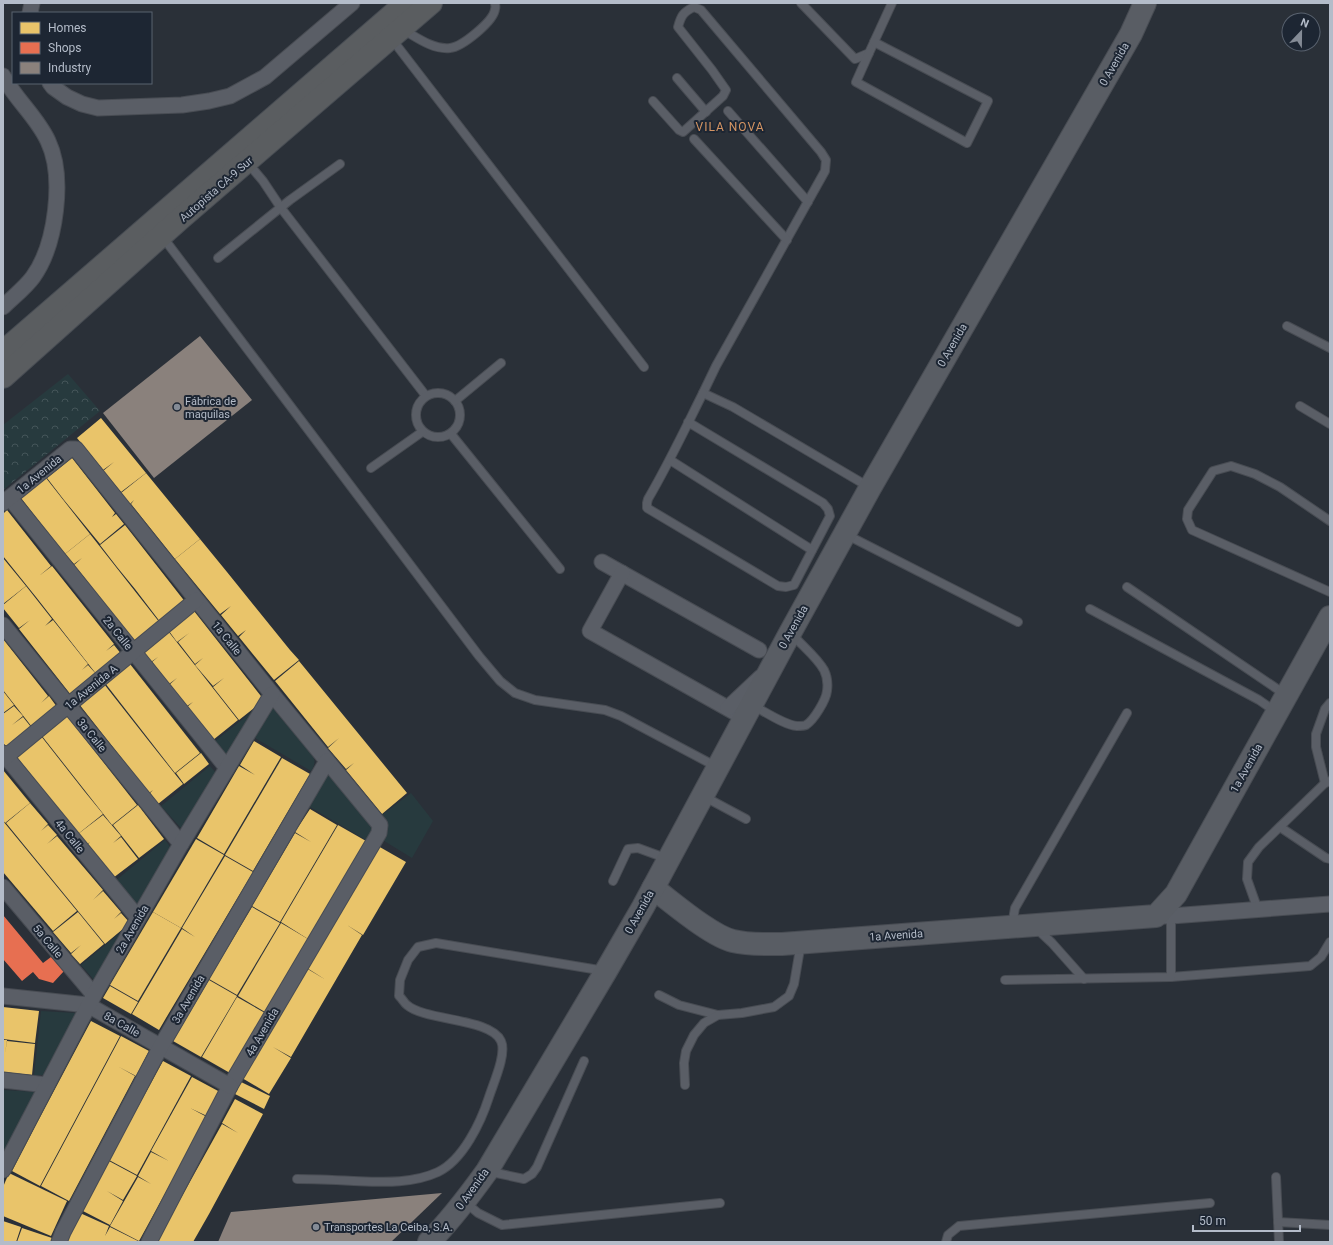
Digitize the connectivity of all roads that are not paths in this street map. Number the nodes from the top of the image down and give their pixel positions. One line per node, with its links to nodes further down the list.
1 (352, 3): 14 (street)
2 (406, 3): 29 (highway, Autopista CA-9 Sur)
3 (431, 3): 9 (highway, Autopista CA-9 Sur)
4 (495, 3): 9 (lane)
5 (801, 3): 11 (lane)
6 (892, 3): 10 (lane)
7 (1145, 3): 44 (street, 0 Avenida)
8 (702, 6): 17 (lane); 21 (lane)
9 (396, 33): 19 (highway, Autopista CA-9 Sur); 31 (lane)
10 (874, 42): 11 (lane); 11 (lane)
11 (869, 53)
12 (3, 76): 26 (street)
13 (677, 78): 17 (lane)
14 (51, 84)
15 (652, 101): 17 (lane)
16 (728, 111): 21 (lane)
17 (706, 112)
18 (694, 139): 24 (lane)
19 (246, 162): 22 (lane); 23 (highway, Autopista CA-9 Sur)
20 (340, 164): 22 (lane)
21 (808, 202): 24 (lane)
22 (281, 208): 25 (lane); 34 (lane)
23 (162, 236): 32 (highway, Autopista CA-9 Sur); 70 (lane)
24 (787, 240): 33 (lane)
25 (218, 258)
26 (3, 307)
27 (1287, 326): 28 (lane)
28 (1330, 348)
29 (3, 352)
30 (501, 363): 35 (lane)
31 (644, 367)
32 (3, 377)
33 (703, 393): 37 (lane); 44 (lane)
34 (426, 396): 35 (lane); 39 (lane)
35 (455, 401): 40 (lane)
36 (1300, 406): 38 (lane)
37 (688, 422): 42 (lane); 48 (lane)
38 (1330, 424)
39 (422, 432): 40 (lane); 43 (lane)
40 (451, 434): 50 (lane)
41 (76, 449): 45 (street, 1a Avenida); 54 (street, 1a Calle)
42 (670, 460): 48 (lane); 48 (lane)
43 (371, 468)
44 (870, 488): 47 (street, 0 Avenida)
45 (6, 501): 61 (street, 2a Calle)
46 (1330, 520): 53 (lane)
47 (844, 534): 57 (lane); 59 (street, 0 Avenida)
48 (812, 550)
49 (602, 562): 51 (street)
50 (560, 569)
51 (622, 573): 60 (street); 66 (street)
52 (1127, 587): 63 (lane)
53 (1330, 592)
54 (196, 600): 61 (street, 1a Avenida A); 62 (street, 1a Calle)
55 (1090, 609): 63 (lane)
56 (1330, 617): 63 (street, 1a Avenida)
57 (1018, 622)
58 (3, 625): 65 (street, 3a Calle)
59 (790, 633): 66 (street, 0 Avenida); 66 (lane)
60 (759, 650)
61 (133, 652): 65 (street, 1a Avenida A); 71 (street, 2a Calle)
62 (272, 694): 69 (street, 1a Calle); 71 (street, 2a Avenida)
63 (1282, 704): 85 (street, 1a Avenida)
64 (1330, 704): 72 (lane)
65 (68, 706): 68 (street, 1a Avenida A); 77 (street, 3a Calle)
66 (741, 710): 70 (street, 0 Avenida)
67 (1127, 713): 87 (lane)
68 (4, 756): 86 (street, 4a Calle)
69 (326, 761): 75 (street, 1a Calle); 98 (street, 3a Avenida)
70 (718, 767): 73 (street, 0 Avenida)
71 (227, 768): 77 (street, 2a Avenida)
72 (1327, 782): 76 (lane)
73 (703, 795): 74 (lane); 79 (street, 0 Avenida)
74 (746, 819)
75 (380, 825): 103 (street, 4a Avenida)
76 (1280, 827): 78 (lane); 84 (lane)
77 (182, 844): 86 (street, 2a Avenida)
78 (1330, 859)
79 (668, 860): 80 (lane); 82 (street, 0 Avenida)
80 (613, 881)
81 (3, 887): 96 (street, 5a Calle)
82 (653, 888): 89 (street, 1a Avenida); 90 (street, 0 Avenida)
83 (1330, 904): 84 (street, 1a Avenida)
84 (1258, 910): 85 (street, 1a Avenida)
85 (1163, 916): 87 (street, 1a Avenida); 91 (lane)
86 (138, 918): 96 (street, 2a Avenida)
87 (1022, 925): 89 (street, 1a Avenida); 92 (lane)
88 (1330, 942): 91 (lane)
89 (801, 943): 97 (lane)
90 (606, 971): 105 (street, 0 Avenida); 107 (lane)
91 (1171, 977): 92 (lane)
92 (1084, 979): 93 (lane)
93 (1005, 980)
94 (659, 995): 97 (lane)
95 (3, 996): 96 (street, 8a Calle)
96 (91, 1000): 98 (street, 8a Calle); 101 (street, 2a Avenida)
97 (718, 1015): 102 (lane)
98 (161, 1046): 103 (street, 8a Calle); 113 (street, 3a Avenida)
99 (584, 1061): 105 (lane)
100 (3, 1080): 101 (street)
101 (47, 1085): 104 (street, 2a Avenida)
102 (685, 1085)
103 (230, 1086): 114 (street, 4a Avenida)
104 (4, 1165)
105 (487, 1171): 108 (street, 0 Avenida)
106 (1276, 1177): 111 (lane)
107 (297, 1179)
108 (464, 1202): 109 (lane); 115 (street, 0 Avenida)
109 (720, 1203)
110 (1210, 1203): 116 (lane)
111 (1278, 1222): 112 (lane); 117 (lane)
112 (1330, 1225)
113 (59, 1242)
114 (149, 1242)
115 (429, 1242)
116 (946, 1242)
117 (1279, 1242)

